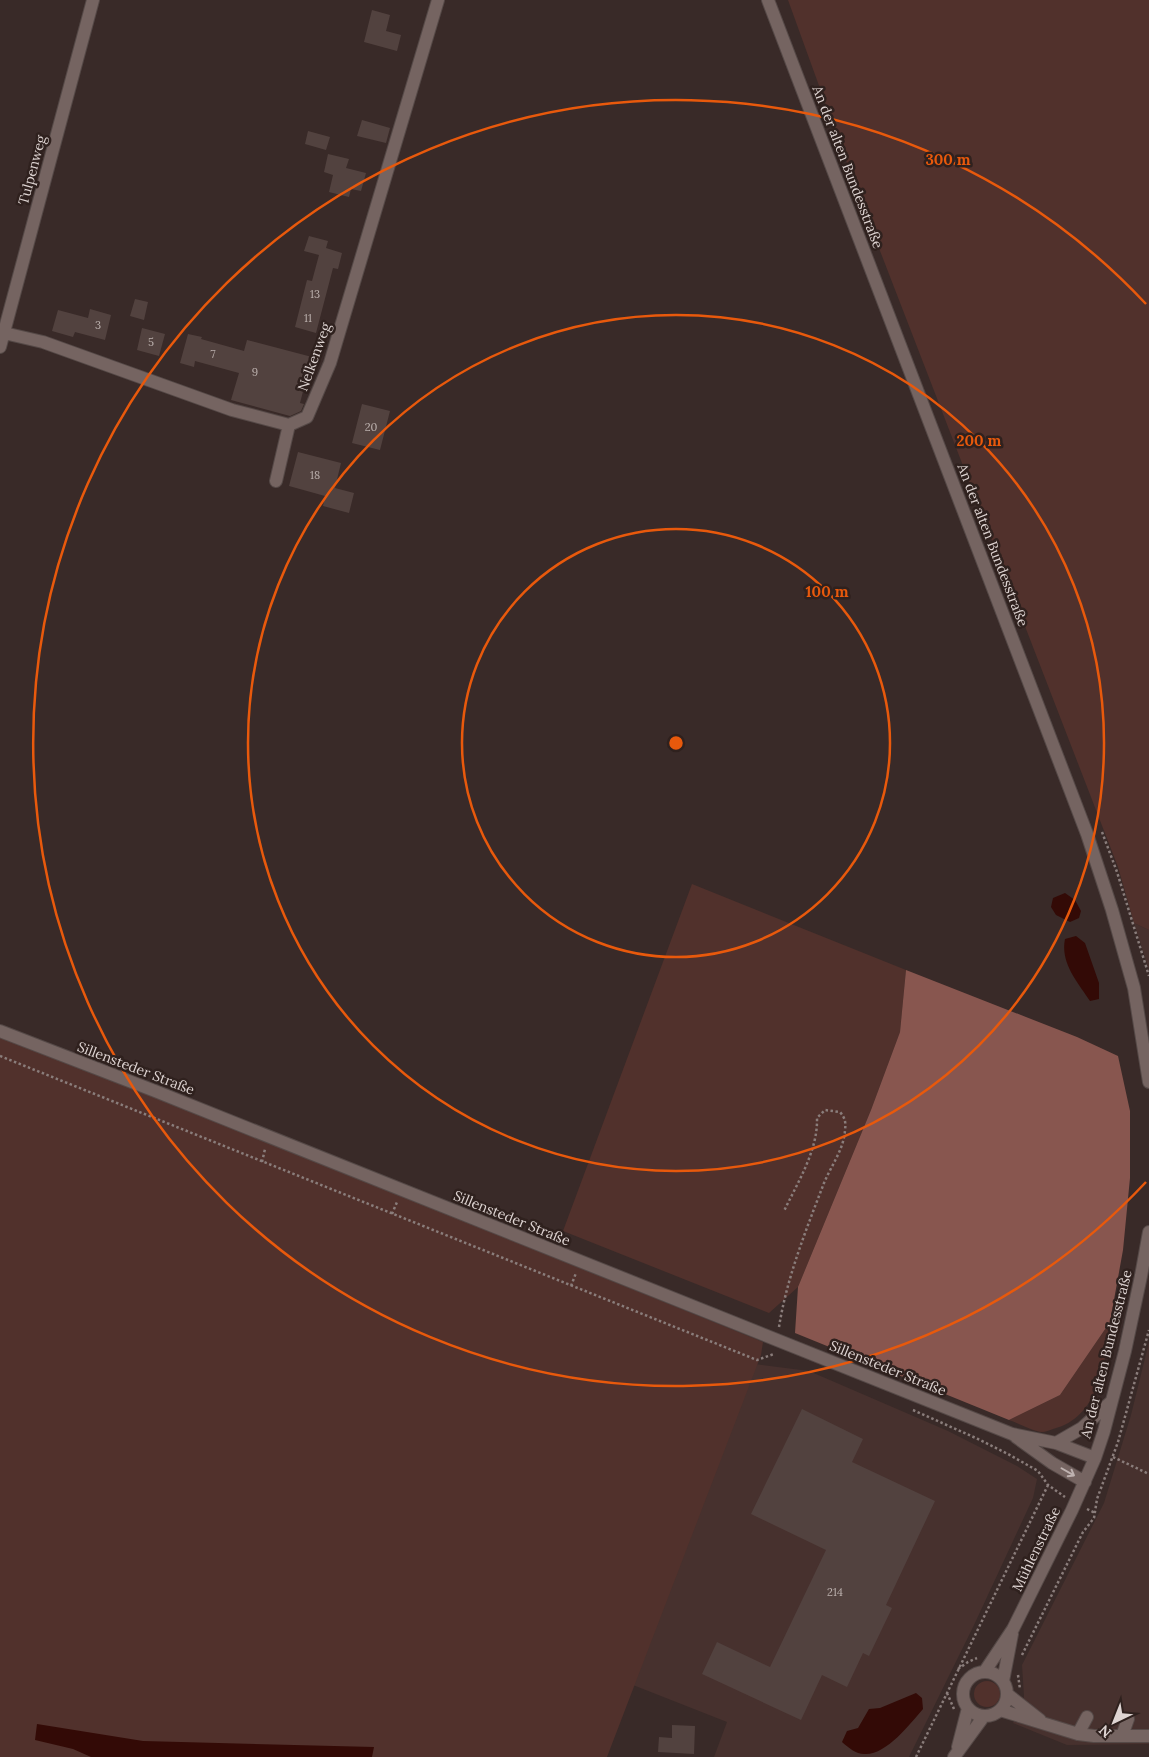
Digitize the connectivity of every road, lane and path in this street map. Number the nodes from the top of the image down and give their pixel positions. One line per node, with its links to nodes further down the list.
1 (94, 0): 4 (street, Tulpenweg)
2 (438, 0): 6 (street, Nelkenweg)
3 (768, 0): 10 (street, An der alten Bundesstraße)
4 (4, 333): 5 (street, Tulpenweg); 6 (street)
5 (0, 347)
6 (289, 426): 7 (street)
7 (276, 481)
8 (0, 1031): 14 (street, Sillensteder Straße)
9 (0, 1056): 15 (path)
10 (1149, 1082)
11 (784, 1211): 14 (path)
12 (1149, 1232): 16 (street, An der alten Bundesstraße)
13 (1149, 1330): 20 (path)
14 (777, 1340): 18 (street, Sillensteder Straße)
15 (779, 1354)
16 (1112, 1401): 19 (street); 21 (street, An der alten Bundesstraße)
17 (907, 1408): 41 (path)
18 (1012, 1434): 19 (street, Sillensteder Straße); 23 (street, Sillensteder Straße, one-way to 23)
19 (1056, 1443): 21 (street, Sillensteder Straße)
20 (1113, 1457): 22 (path); 25 (path)
21 (1095, 1458): 23 (street, An der alten Bundesstraße)
22 (1149, 1474)
23 (1085, 1482): 24 (street, Mühlenstraße)
24 (1013, 1629): 26 (street, Mühlenstraße); 28 (street, Mühlenstraße)
25 (1021, 1656)
26 (985, 1671): 28 (street); 31 (street)
27 (1018, 1673): 30 (path)
28 (1003, 1681): 29 (street)
29 (1007, 1694): 30 (street); 32 (street)
30 (1019, 1702): 36 (street)
31 (968, 1708): 33 (street); 40 (street)
32 (1000, 1710): 33 (street); 36 (street)
33 (984, 1716): 40 (street)
34 (1087, 1717): 37 (street)
35 (1128, 1719): 38 (street)
36 (1046, 1725): 37 (street)
37 (1078, 1734): 38 (street)
38 (1122, 1736): 39 (street)
39 (1149, 1736)
40 (955, 1755)
41 (916, 1757)

